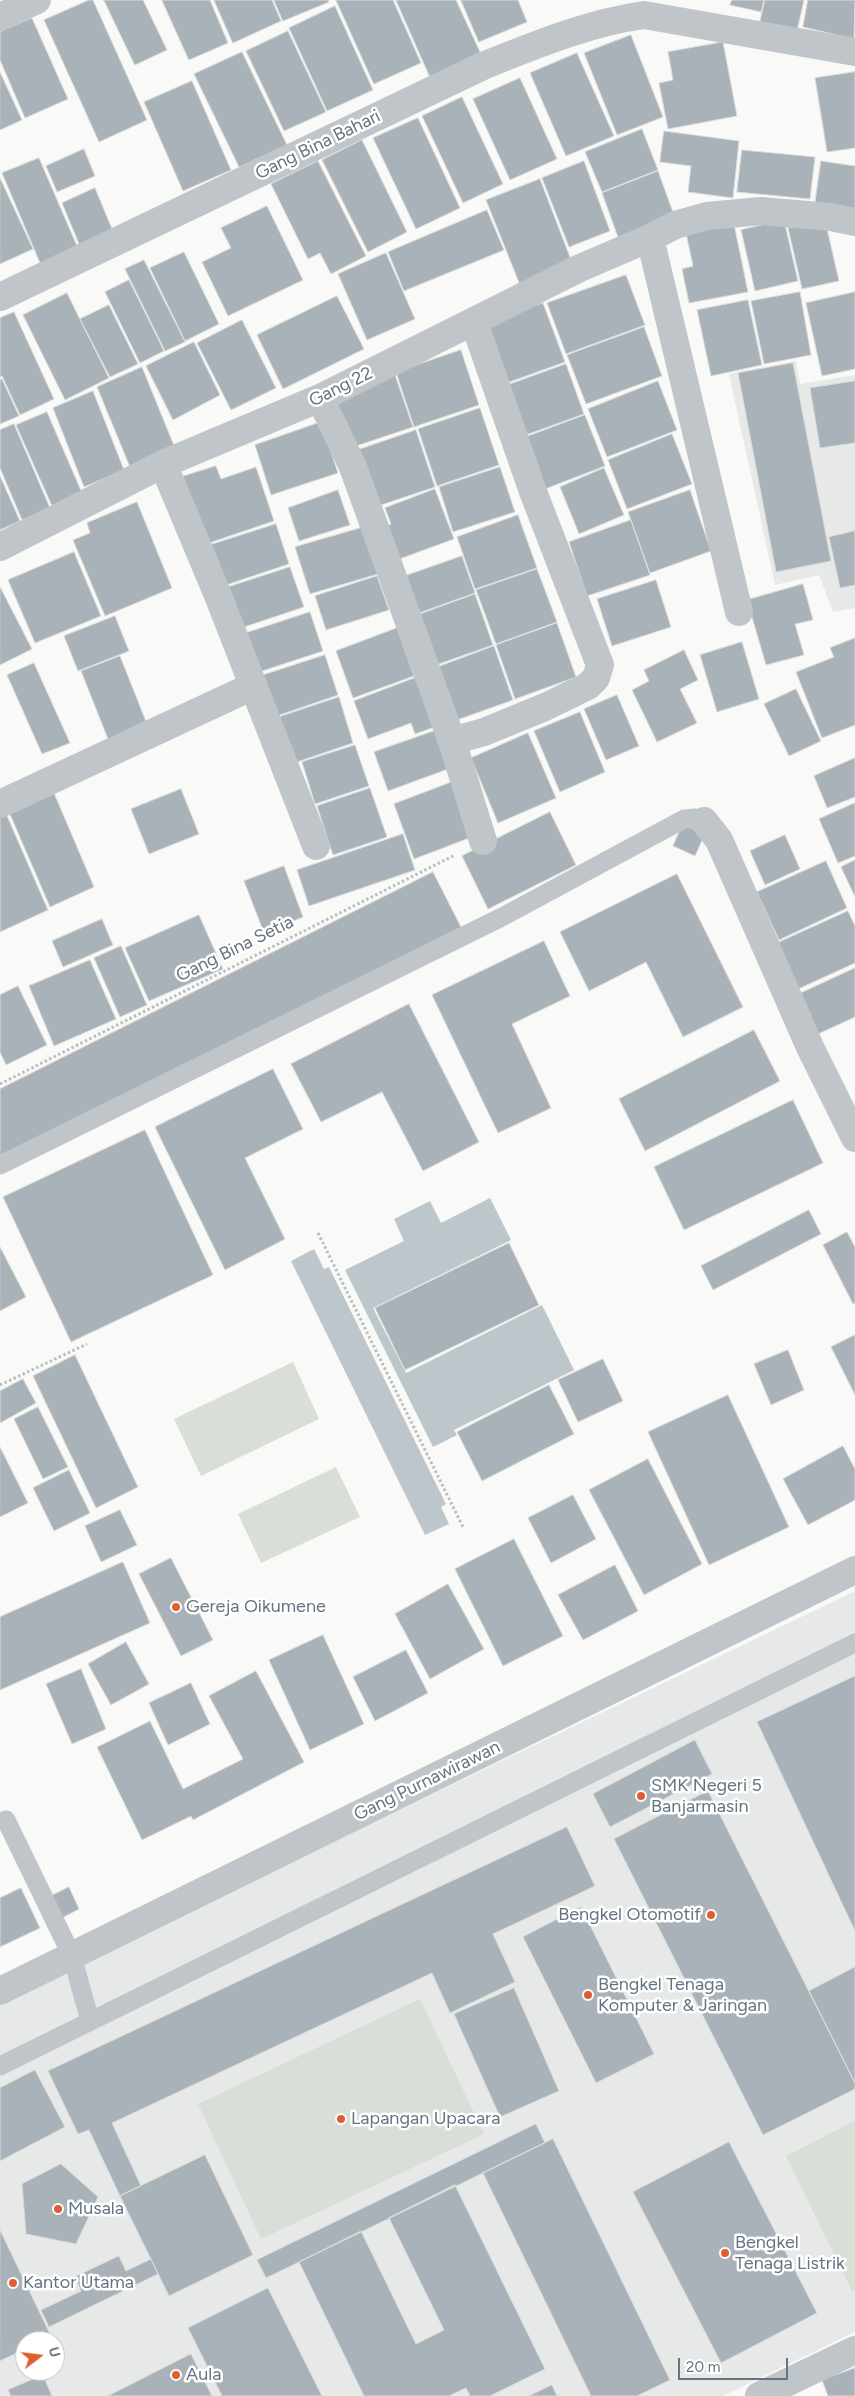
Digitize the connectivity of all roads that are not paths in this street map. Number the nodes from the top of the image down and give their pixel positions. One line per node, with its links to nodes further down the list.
1 (37, 0): 2 (street)
2 (0, 17)
3 (855, 52): 6 (street, Gang Bina Bahari)
4 (855, 222): 5 (street, Gang 22)
5 (650, 238): 7 (street, Gang 22); 11 (street)
6 (0, 297)
7 (474, 322): 8 (street, Gang 22); 13 (street)
8 (320, 398): 9 (street, Gang 22); 13 (street)
9 (163, 464): 10 (street, Gang 22); 12 (street)
10 (0, 547)
11 (738, 612)
12 (253, 686): 14 (street); 17 (street)
13 (452, 741): 16 (street)
14 (0, 804)
15 (704, 821): 18 (street); 19 (lane)
16 (483, 842)
17 (316, 846)
18 (855, 1138)
19 (0, 1165)
20 (855, 1570): 23 (street, Gang Purnawirawan)
21 (855, 1643): 25 (lane)
22 (6, 1820): 23 (lane)
23 (72, 1956): 24 (street, Gang Purnawirawan); 25 (lane)
24 (0, 1991)
25 (90, 2022): 26 (lane)
26 (0, 2066)
27 (855, 2350): 28 (street)
28 (758, 2396)

